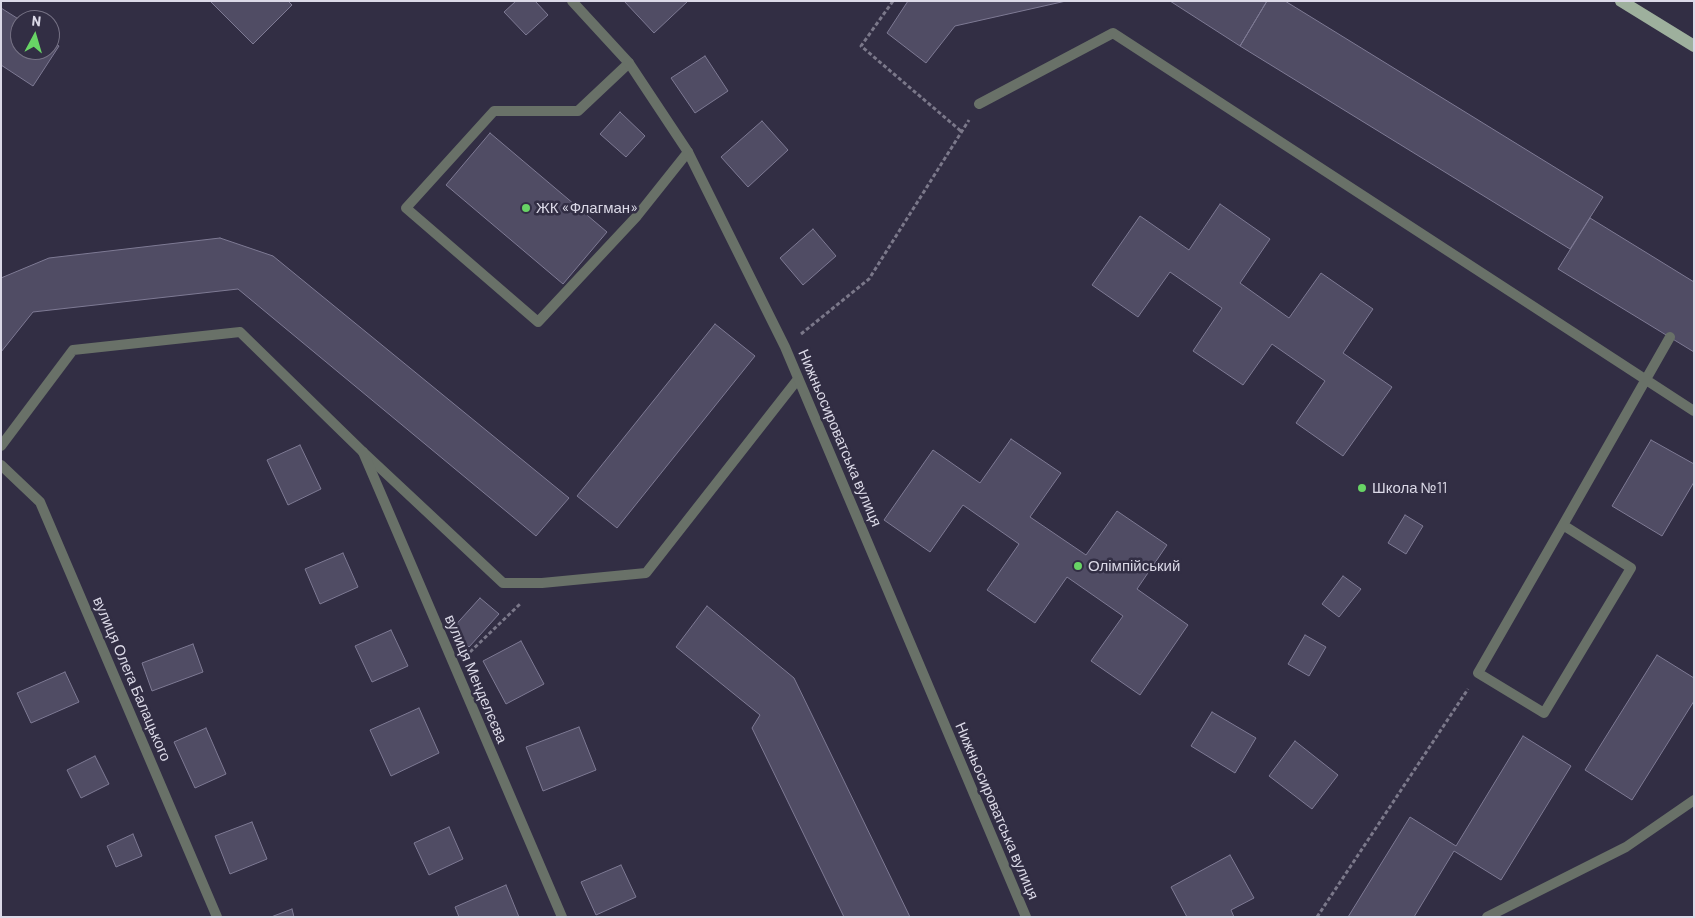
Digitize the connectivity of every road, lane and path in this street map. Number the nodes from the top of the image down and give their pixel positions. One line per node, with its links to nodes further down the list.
1 (572, 1): 5 (street, Нижньосироватська вулиця)
2 (893, 1): 7 (path)
3 (1621, 1): 4 (main road)
4 (1694, 46)
5 (629, 63): 8 (street, Нижньосироватська вулиця); 8 (street)
6 (979, 104): 7 (path); 12 (street)
7 (962, 132): 10 (path)
8 (688, 152): 10 (street, Нижньосироватська вулиця)
9 (1670, 338): 12 (street)
10 (785, 347): 11 (street, Нижньосироватська вулиця)
11 (798, 379): 18 (street); 24 (street, Нижньосироватська вулиця)
12 (1645, 381): 13 (street); 17 (street)
13 (1694, 411)
14 (1, 446): 15 (street)
15 (363, 452): 18 (street); 19 (street, вулиця Менделєєва)
16 (1, 465): 22 (street, вулиця Олега Балацького)
17 (1563, 525): 20 (street); 20 (street)
18 (542, 583): 19 (path)
19 (454, 667): 23 (street, вулиця Менделєєва)
20 (1478, 673): 25 (path)
21 (1694, 800): 26 (street)
22 (217, 917)
23 (562, 917)
24 (1026, 917)
25 (1316, 917)
26 (1488, 917)

